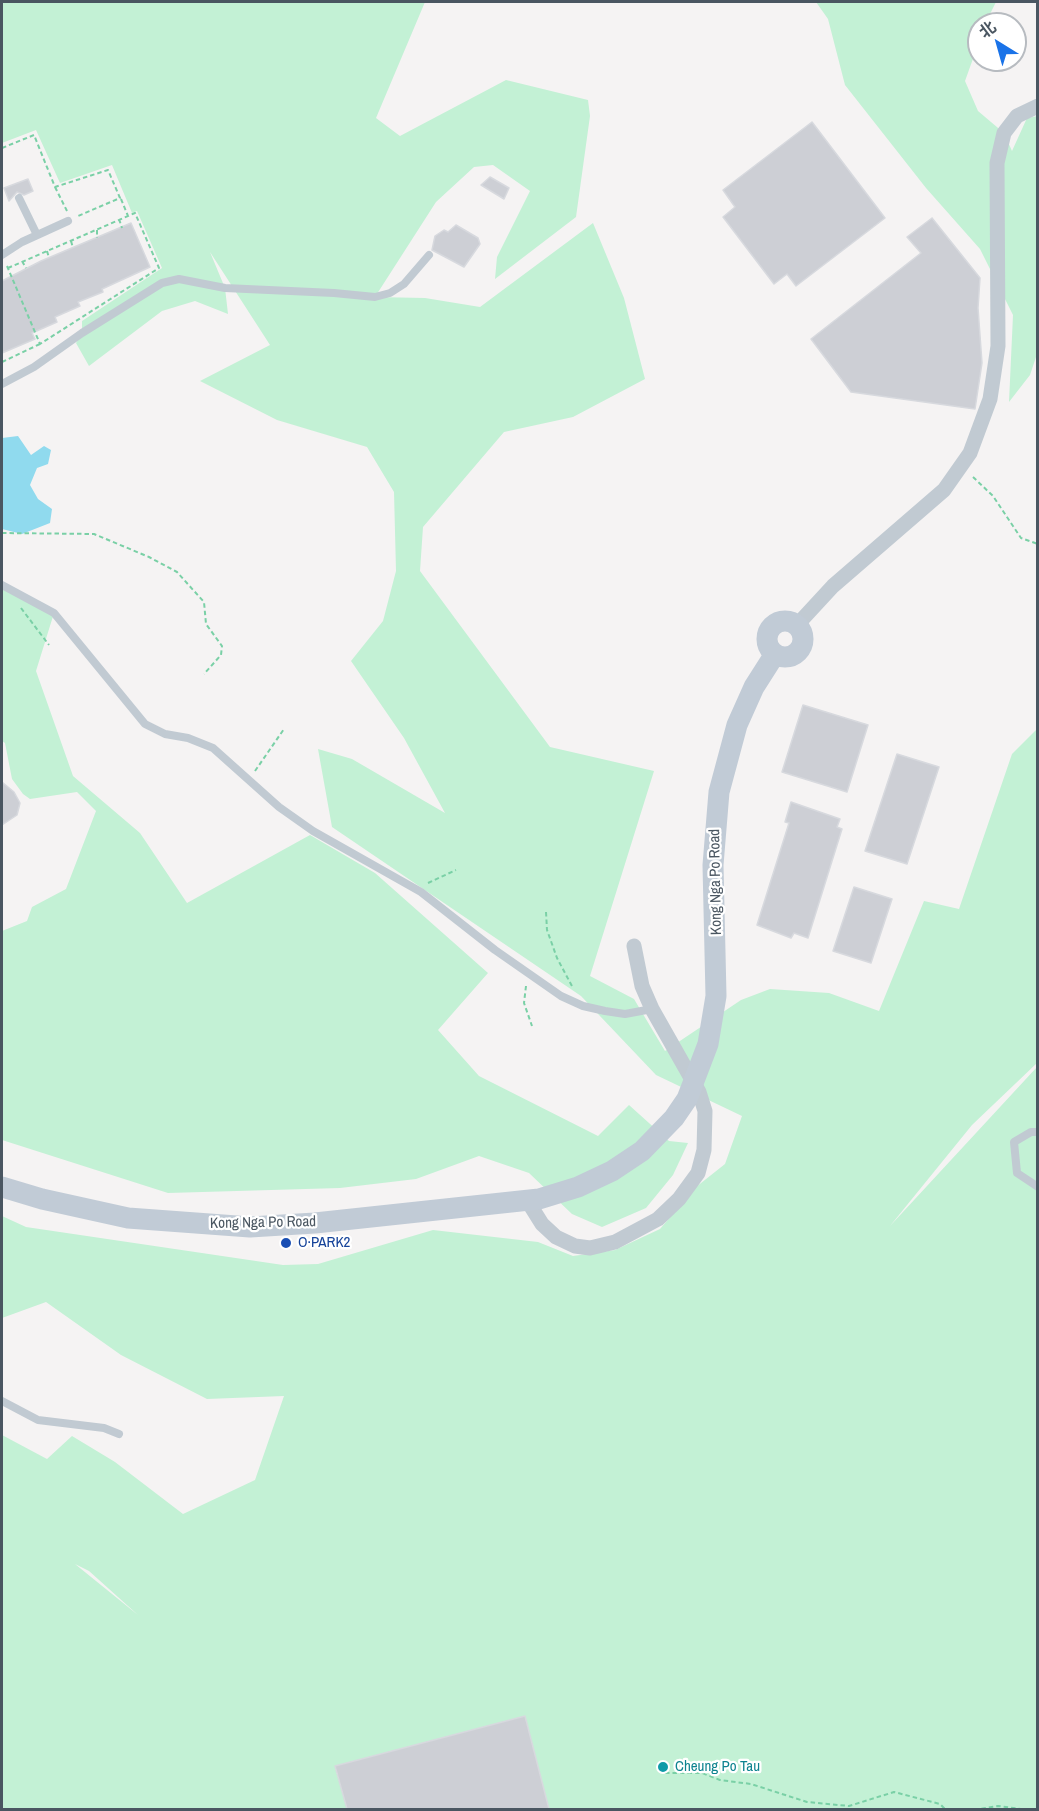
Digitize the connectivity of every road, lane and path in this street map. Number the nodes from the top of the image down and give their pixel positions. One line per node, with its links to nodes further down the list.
1 (1038, 106): 25 (street, Kong Nga Po Road)
2 (2, 148): 3 (path)
3 (55, 187): 5 (path); 5 (path)
4 (19, 198): 11 (lane)
5 (120, 198): 6 (path)
6 (128, 216): 7 (path); 22 (path)
7 (119, 219): 9 (path); 10 (path)
8 (68, 221): 11 (lane)
9 (98, 228): 12 (path); 13 (path)
10 (122, 228)
11 (37, 236): 16 (lane)
12 (97, 238)
13 (71, 241): 14 (path); 15 (path)
14 (73, 248)
15 (47, 251): 18 (path); 19 (path)
16 (2, 255): 20 (path)
17 (429, 255): 24 (lane)
18 (49, 258)
19 (22, 261): 20 (path); 21 (path)
20 (8, 268): 22 (path)
21 (26, 268)
22 (40, 344): 23 (path)
23 (2, 362)
24 (2, 384)
25 (962, 466): 27 (path); 30 (street, Kong Nga Po Road)
26 (2, 533): 32 (path)
27 (1038, 544)
28 (2, 585): 39 (lane)
29 (15, 601): 31 (path)
30 (797, 626): 46 (street, Kong Nga Po Road)
31 (48, 645)
32 (204, 675)
33 (284, 729): 34 (path)
34 (258, 766)
35 (456, 870): 36 (path)
36 (424, 885)
37 (546, 912): 40 (path)
38 (634, 946): 41 (street)
39 (532, 976): 40 (lane); 42 (path)
40 (583, 1006): 41 (lane)
41 (652, 1009): 46 (street)
42 (532, 1026)
43 (1038, 1132): 45 (lane)
44 (2, 1187): 46 (street, Kong Nga Po Road)
45 (1038, 1187)
46 (527, 1200)
47 (2, 1401): 48 (lane)
48 (119, 1434)
49 (665, 1773): 50 (path)
50 (946, 1809)
51 (974, 1809): 52 (path)
52 (1028, 1809)

